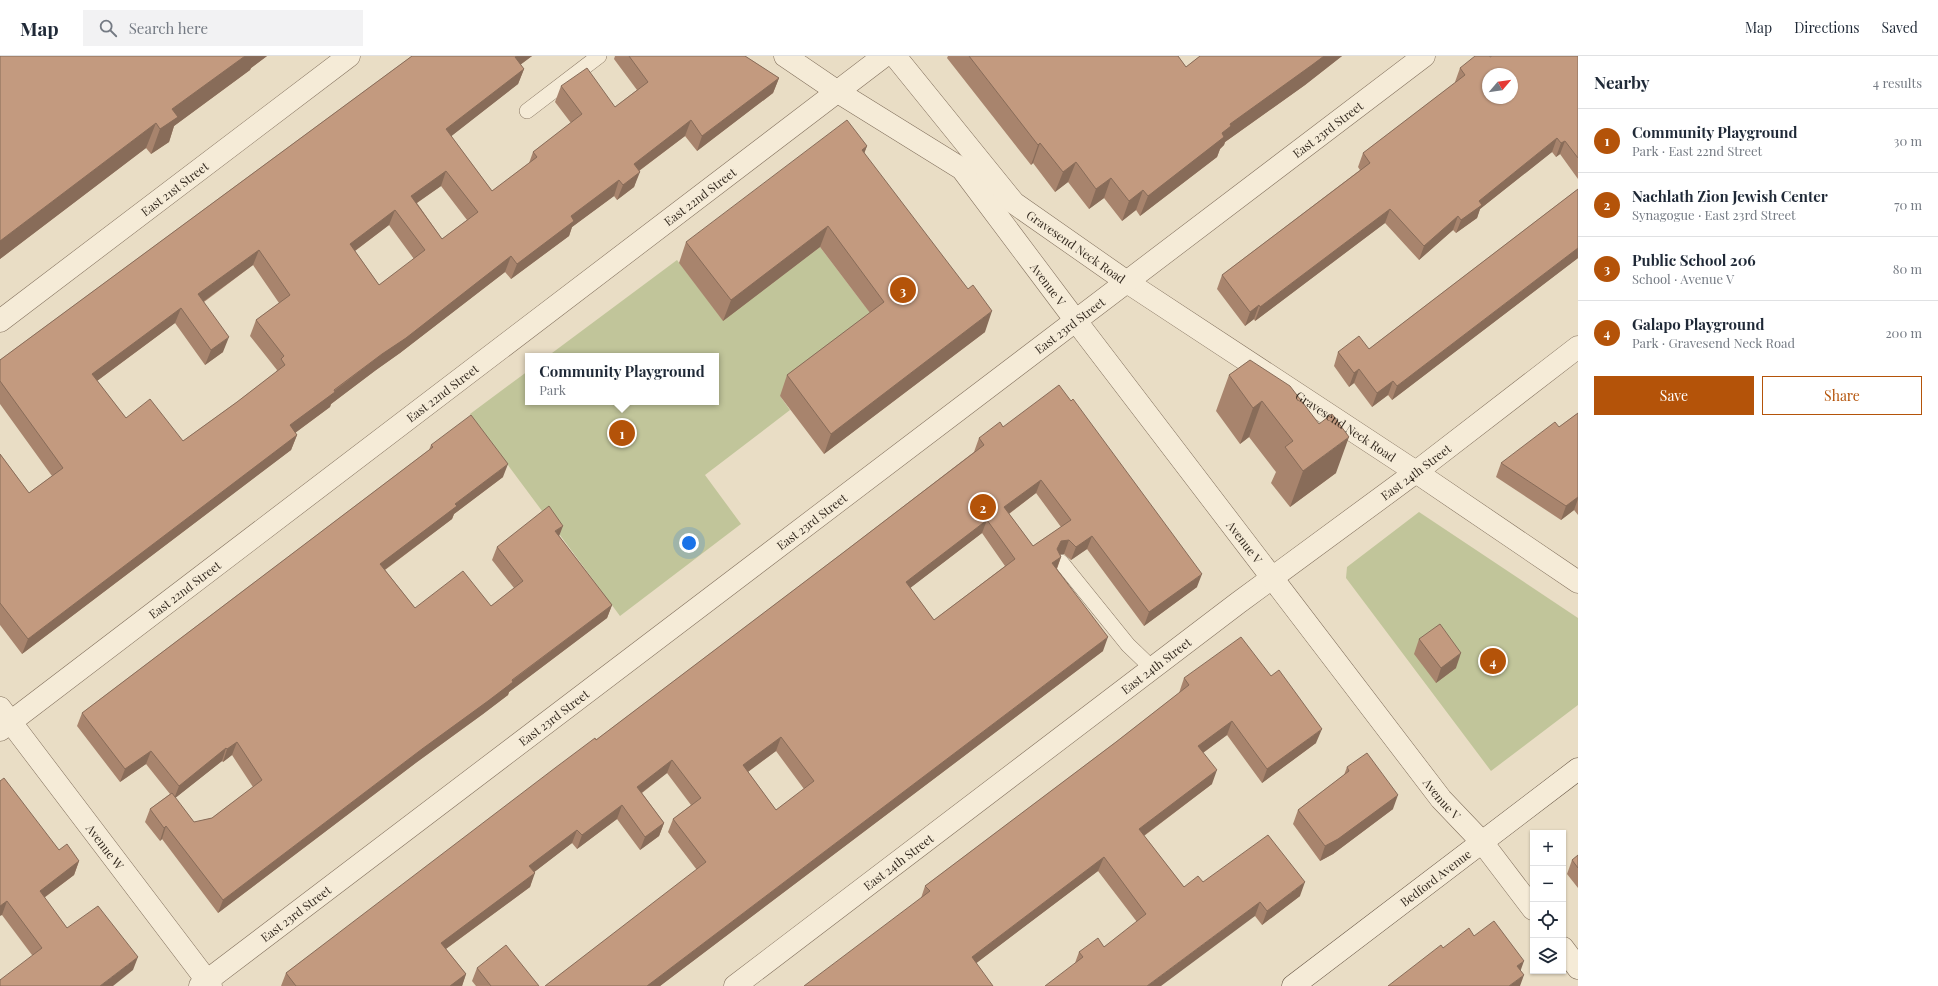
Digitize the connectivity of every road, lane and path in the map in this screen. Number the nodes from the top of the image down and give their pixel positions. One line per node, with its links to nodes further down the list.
1 (350, 56): 10 (street, East 21st Street)
2 (598, 56): 8 (lane)
3 (785, 56): 7 (street)
4 (884, 56): 7 (street, East 22nd Street)
5 (895, 56): 9 (street, Gravesend Neck Road)
6 (1424, 56): 9 (street, East 23rd Street)
7 (838, 92): 11 (street, Avenue V); 18 (street, East 22nd Street)
8 (526, 111)
9 (1127, 282): 11 (street, East 23rd Street); 13 (street, Gravesend Neck Road)
10 (0, 321)
11 (1076, 321): 15 (street, Avenue V); 24 (street, East 23rd Street)
12 (1578, 348): 13 (street, East 24th Street)
13 (1416, 472): 15 (street, East 24th Street); 16 (street, Gravesend Neck Road)
14 (1061, 562): 17 (lane)
15 (1273, 578): 17 (street, East 24th Street); 20 (street, Avenue V)
16 (1578, 582)
17 (1153, 668): 25 (street, East 24th Street)
18 (4, 720): 24 (street, Avenue W)
19 (1578, 769): 20 (street, Bedford Avenue)
20 (1482, 842): 21 (street, Avenue V); 26 (street, Bedford Avenue)
21 (1530, 905)
22 (1566, 952): 23 (street)
23 (1578, 968)
24 (206, 984)
25 (736, 986)
26 (1293, 986)

